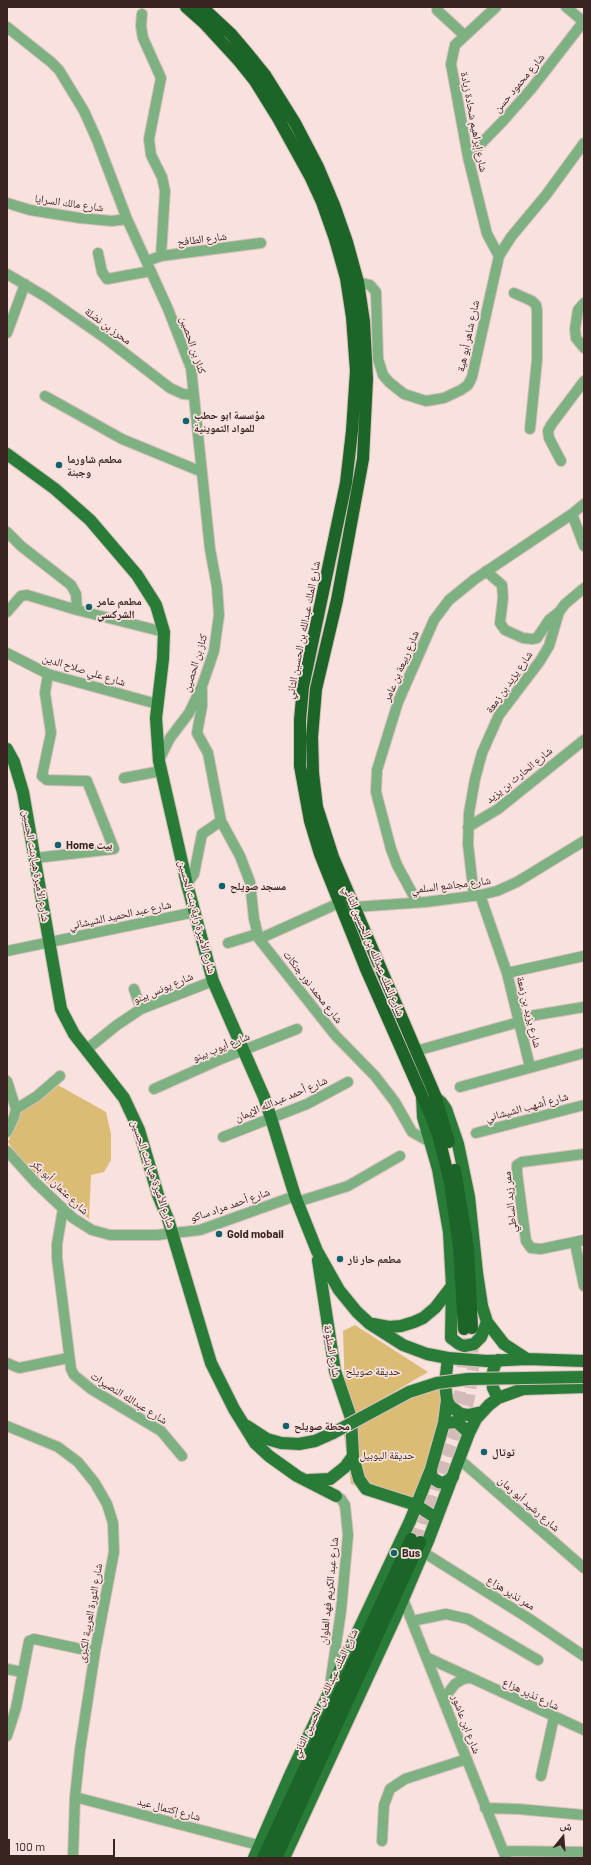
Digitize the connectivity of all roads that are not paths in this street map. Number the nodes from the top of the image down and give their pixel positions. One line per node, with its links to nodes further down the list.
1 (186, 7): 61 (highway, شارع الملك عبدالله بن الحسين الثاني)
2 (202, 7): 20 (highway, شارع الملك عبدالله بن الحسين الثاني)
3 (566, 7): 7 (street)
4 (491, 8): 9 (street, شارع إبراهيم شحادة زيادة)
5 (437, 10): 9 (street)
6 (142, 14): 16 (street)
7 (584, 22): 11 (street, شارع محمود حسن)
8 (7, 27): 13 (street, كناز بن الحصين)
9 (464, 36): 11 (street, شارع إبراهيم شحادة زيادة)
10 (584, 144): 17 (street, شارع شاهر أبو هية)
11 (468, 156): 17 (street, شارع إبراهيم شحادة زيادة)
12 (7, 205): 13 (street, شارع مالك السرايا)
13 (127, 219): 18 (street, كناز بن الحصين)
14 (261, 243): 16 (street, شارع الطافح)
15 (98, 253): 18 (street, شارع الطافح)
16 (161, 256): 18 (street, شارع الطافح)
17 (499, 256): 20 (street, شارع شاهر أبو هية)
18 (149, 266): 27 (street, كناز بن الحصين)
19 (7, 274): 21 (street, محرز بن نضلة)
20 (358, 282): 62 (highway, شارع الملك عبدالله بن الحسين الثاني)
21 (25, 284): 24 (street); 27 (street, محرز بن نضلة)
22 (514, 293): 29 (street)
23 (584, 303): 25 (street)
24 (7, 334)
25 (584, 348)
26 (584, 381): 31 (street)
27 (194, 395): 32 (street, كناز بن الحصين)
28 (45, 396): 32 (street)
29 (530, 429)
30 (7, 454): 43 (main road, شارع الأميرة راية بنت الحسين)
31 (561, 461)
32 (202, 472): 46 (street, كناز بن الحصين)
33 (584, 504): 34 (street, شارع ربيعة بن عامر)
34 (572, 514): 35 (street); 38 (street, شارع ربيعة بن عامر)
35 (580, 523): 37 (street)
36 (7, 532): 40 (street)
37 (584, 546)
38 (486, 571): 42 (street); 60 (street, شارع ربيعة بن عامر)
39 (584, 588): 42 (street)
40 (77, 610): 41 (street); 43 (street)
41 (7, 612)
42 (559, 612): 55 (street, شارع يزيد بن زمعة)
43 (164, 632): 47 (main road, شارع الأميرة راية بنت الحسين)
44 (7, 653): 45 (street, شارع علي صلاح الدين)
45 (48, 674): 47 (street, شارع علي صلاح الدين); 57 (street)
46 (202, 686): 49 (street, كناز بن الحصين); 54 (street, شارع محمد نور جنكات)
47 (157, 704): 48 (main road, شارع الأميرة راية بنت الحسين)
48 (156, 731): 49 (street); 52 (main road, شارع الأميرة راية بنت الحسين)
49 (175, 731): 52 (street, كناز بن الحصين)
50 (584, 740): 55 (street, شارع الحارث بن يزيد)
51 (7, 749): 57 (main road, شارع الأميرة هيا بنت الحسين)
52 (160, 766): 53 (street); 58 (main road, شارع الأميرة راية بنت الحسين)
53 (124, 778)
54 (221, 821): 58 (street); 64 (street, شارع محمد نور جنكات)
55 (468, 827): 59 (street, شارع يزيد بن زمعة)
56 (584, 841): 59 (street, شارع مجاشع السلمي)
57 (35, 858): 65 (main road, شارع الأميرة هيا بنت الحسين)
58 (187, 884): 63 (main road, شارع الأميرة راية بنت الحسين)
59 (477, 896): 60 (street, شارع مجاشع السلمي); 69 (street, شارع يزيد بن زمعة)
60 (417, 902): 62 (street, شارع مجاشع السلمي)
61 (339, 903): 64 (street); 86 (highway, شارع الملك عبدالله بن الحسين الثاني)
62 (355, 907): 78 (highway, شارع الملك عبدالله بن الحسين الثاني)
63 (195, 912): 65 (street, شارع عبد الحميد الشيشاني); 70 (main road, شارع الأميرة راية بنت الحسين)
64 (258, 936): 66 (street); 94 (street, شارع محمد نور جنكات)
65 (49, 942): 67 (street, شارع عبد الحميد الشيشاني); 76 (main road, شارع الأميرة هيا بنت الحسين)
66 (228, 943)
67 (7, 951)
68 (584, 956): 69 (street)
69 (507, 973): 74 (street, شارع يزيد بن زمعة)
70 (213, 981): 73 (street, شارع يونس بينو); 77 (main road, شارع الأميرة راية بنت الحسين)
71 (134, 989): 73 (street)
72 (584, 1007): 74 (street)
73 (142, 1009): 76 (street, شارع يونس بينو)
74 (519, 1022): 78 (street); 80 (street, شارع يزيد بن زمعة)
75 (297, 1029): 77 (street, شارع أيوب بينو)
76 (86, 1050): 100 (main road, شارع الأميرة هيا بنت الحسين)
77 (243, 1050): 85 (street, شارع أيوب بينو); 90 (main road, شارع الأميرة راية بنت الحسين)
78 (416, 1051): 87 (highway, شارع الملك عبدالله بن الحسين الثاني)
79 (584, 1053): 80 (street)
80 (530, 1067): 84 (street)
81 (60, 1076): 89 (street)
82 (7, 1081): 89 (street)
83 (348, 1082): 90 (street, شارع أحمد عبدالله الإيمان)
84 (460, 1086)
85 (154, 1089)
86 (422, 1095): 87 (highway, شارع الملك عبدالله بن الحسين الثاني); 94 (main road)
87 (435, 1097): 105 (main road)
88 (584, 1105): 92 (street, شارع أشهب الشيشاني)
89 (16, 1109): 91 (street)
90 (271, 1118): 93 (street, شارع أحمد عبدالله الإيمان); 98 (main road, شارع الأميرة راية بنت الحسين)
91 (7, 1132)
92 (476, 1133)
93 (223, 1137)
94 (430, 1142): 103 (main road)
95 (7, 1151): 99 (street, شارع عثمان أبو بكر)
96 (584, 1154): 101 (street, ممر زيد الساطي)
97 (400, 1156): 98 (street, شارع أحمد مراد ساكو)
98 (296, 1199): 100 (street, شارع أحمد مراد ساكو); 102 (main road, شارع الأميرة راية بنت الحسين)
99 (63, 1209): 100 (street, شارع عثمان أبو بكر); 107 (street, شارع عبدالله النصيرات)
100 (173, 1234): 118 (main road, شارع الأميرة هيا بنت الحسين)
101 (579, 1242): 104 (street)
102 (317, 1251): 106 (main road, شارع الأميرة راية بنت الحسين); 123 (main road, شارع المثلوثة)
103 (452, 1286): 105 (main road); 106 (main road)
104 (584, 1286)
105 (487, 1322): 109 (main road)
106 (370, 1324): 108 (main road, شارع الأميرة راية بنت الحسين)
107 (68, 1358): 112 (street); 122 (street, شارع عبدالله النصيرات)
108 (448, 1358): 110 (main road, شارع الأميرة راية بنت الحسين); 116 (main road)
109 (527, 1359): 110 (main road, شارع الأميرة راية بنت الحسين); 111 (main road, شارع الأميرة راية بنت الحسين)
110 (493, 1361): 115 (main road)
111 (584, 1361)
112 (7, 1363)
113 (584, 1377): 118 (main road, bridge)
114 (584, 1387): 115 (main road)
115 (498, 1398): 117 (main road)
116 (447, 1400): 117 (main road); 119 (main road)
117 (482, 1412): 121 (main road)
118 (242, 1422): 127 (main road, شارع الأميرة هيا بنت الحسين)
119 (444, 1423): 121 (main road); 125 (main road)
120 (7, 1426): 136 (street, شارع الثورة العربية الكبرى)
121 (469, 1433): 124 (main road)
122 (182, 1456)
123 (354, 1456): 127 (main road); 129 (main road, شارع المثلوثة)
124 (459, 1459): 126 (main road); 133 (street, شارع رشيد أبو رمان)
125 (431, 1469): 126 (main road); 129 (main road)
126 (453, 1477): 131 (main road)
127 (305, 1480): 128 (main road, شارع الأميرة هيا بنت الحسين)
128 (336, 1496): 143 (street, شارع عبد الكريم فهد العلوان)
129 (416, 1506): 130 (main road); 131 (main road, شارع المثلوثة)
130 (410, 1521): 131 (main road); 143 (main road)
131 (434, 1523): 132 (main road)
132 (418, 1545): 134 (main road); 137 (street, ممر نذير هزاع); 159 (highway, شارع الملك عبدالله بن الحسين الثاني); 160 (highway, شارع الملك عبدالله بن الحسين الثاني)
133 (584, 1568)
134 (403, 1599): 135 (street, شارع ابن عاشور); 161 (main road)
135 (412, 1621): 138 (street, شارع ابن عاشور); 139 (street)
136 (95, 1652): 141 (street); 150 (street, شارع الثورة العربية الكبرى)
137 (584, 1656)
138 (428, 1658): 142 (street, شارع نذير هزاع); 144 (street, شارع ابن عاشور)
139 (538, 1660)
140 (7, 1669): 141 (street)
141 (22, 1672): 147 (street)
142 (469, 1678): 144 (street); 145 (street, شارع نذير هزاع)
143 (329, 1692): 154 (main road)
144 (446, 1705): 148 (street, شارع ابن عاشور)
145 (554, 1717): 146 (street, شارع نذير هزاع); 149 (street)
146 (584, 1730)
147 (7, 1736)
148 (467, 1759): 151 (street, شارع ابن عاشور); 153 (street)
149 (541, 1776)
150 (75, 1797): 154 (street, شارع إكتمال عيد); 157 (street, شارع الثورة العربية الكبرى)
151 (485, 1808): 152 (street); 156 (street, شارع ابن عاشور)
152 (584, 1815)
153 (382, 1842)
154 (258, 1845): 158 (main road)
155 (584, 1852): 156 (street)
156 (505, 1855)
157 (72, 1858)
158 (254, 1858)
159 (262, 1858)
160 (276, 1858)
161 (284, 1858)

